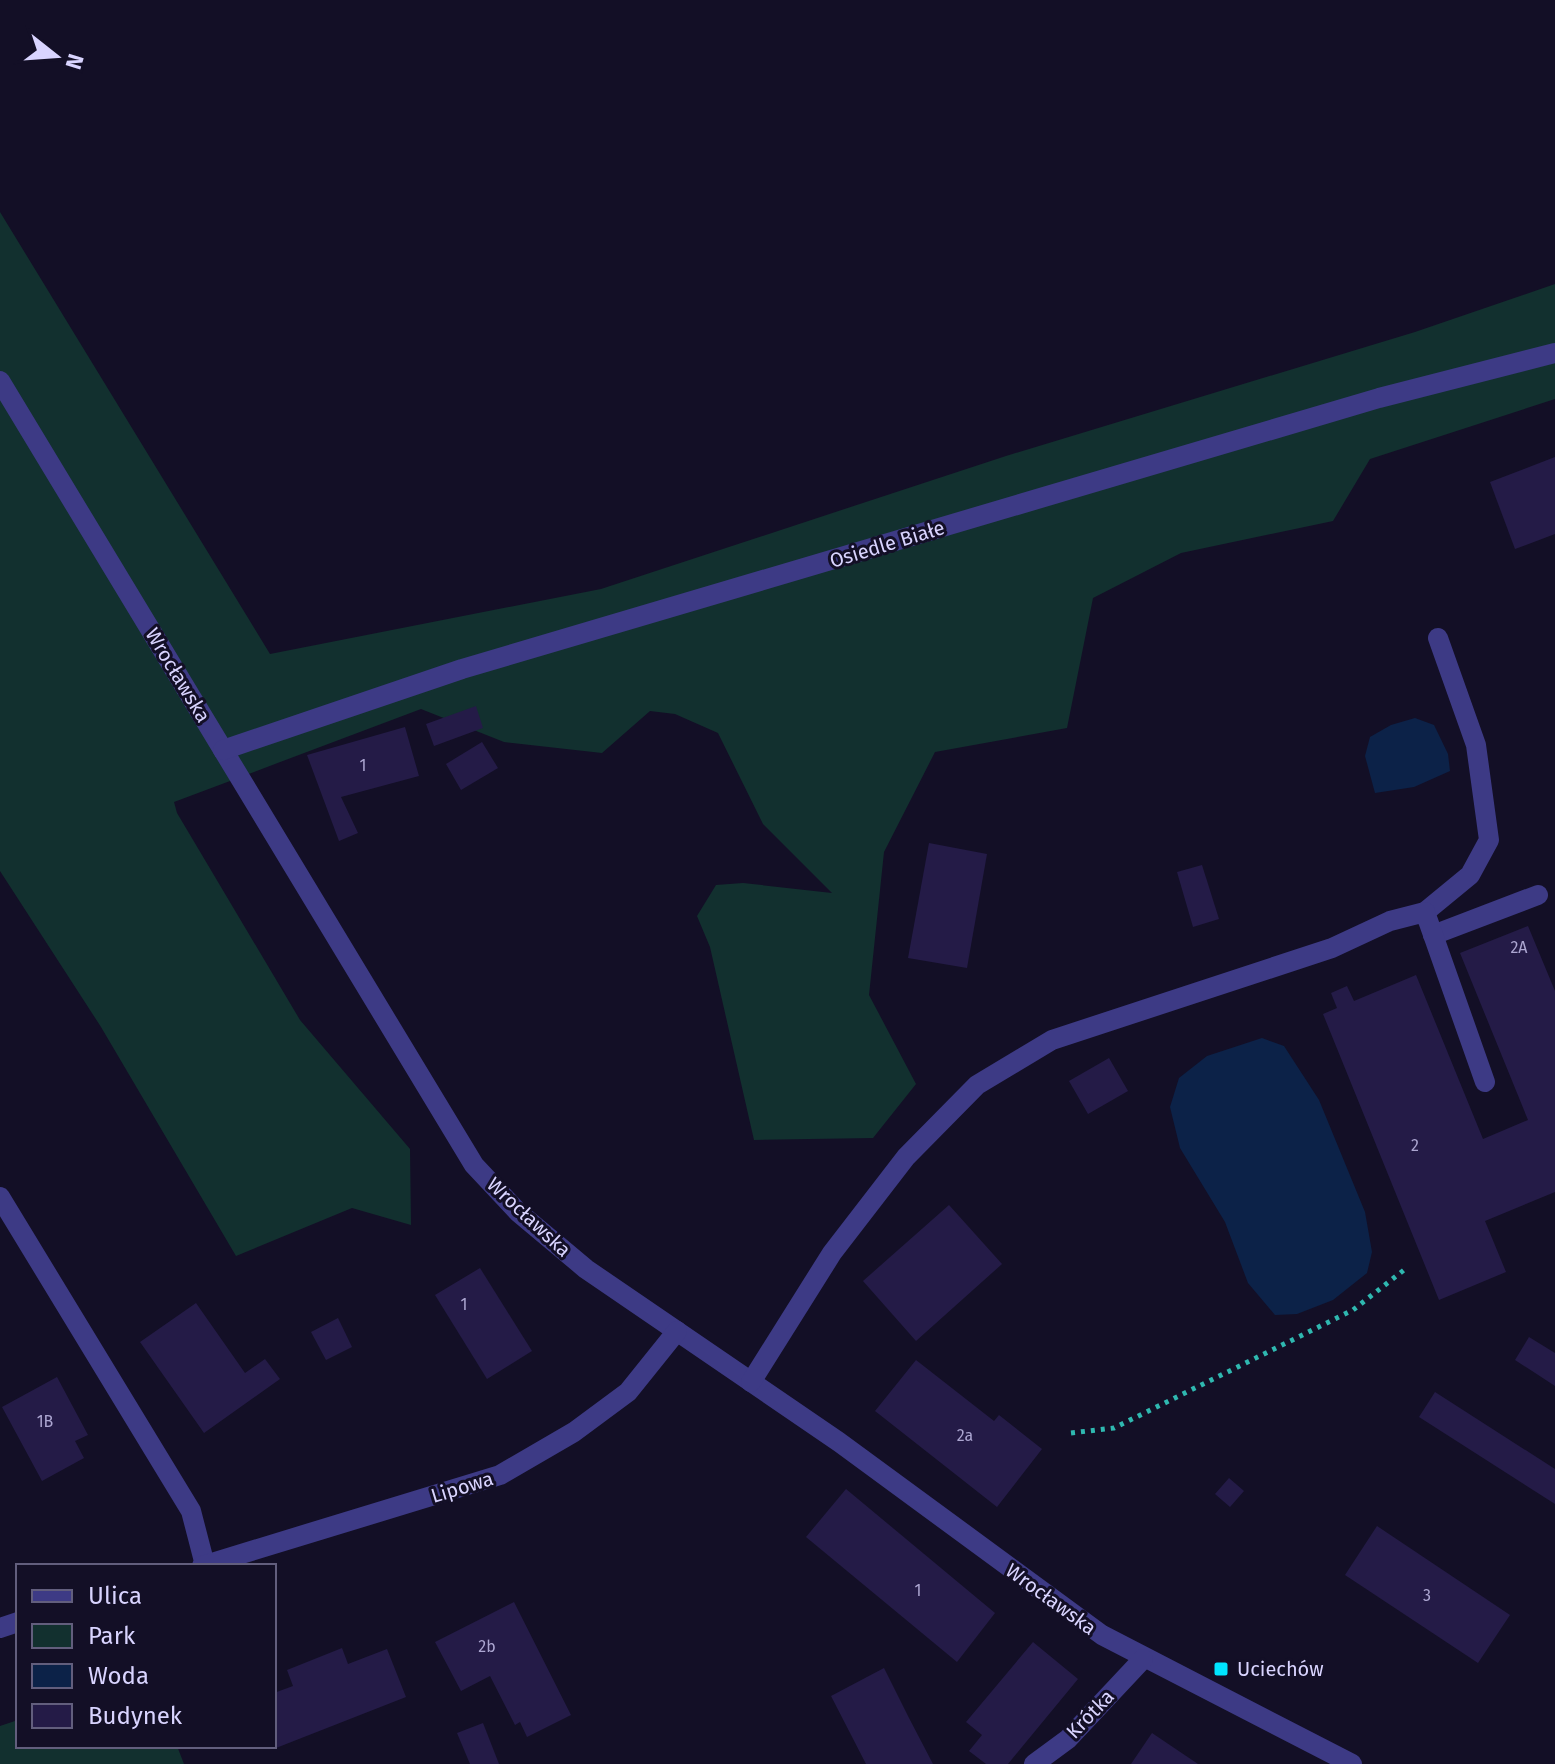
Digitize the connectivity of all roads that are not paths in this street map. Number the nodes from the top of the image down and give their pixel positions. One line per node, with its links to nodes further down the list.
1 (1555, 353): 4 (street, Osiedle Białe)
2 (0, 381): 4 (street, Wrocławska)
3 (1438, 638): 6 (street)
4 (223, 750): 10 (street, Wrocławska)
5 (1538, 895): 7 (street)
6 (1425, 912): 7 (street); 11 (street)
7 (1433, 935): 8 (street)
8 (1485, 1082)
9 (0, 1197): 12 (street)
10 (677, 1331): 11 (street, Wrocławska); 13 (street, Lipowa)
11 (751, 1382): 14 (street, Wrocławska)
12 (204, 1564)
13 (211, 1564)
14 (1143, 1659): 15 (street, Krótka); 16 (street, Wrocławska)
15 (1034, 1764)
16 (1352, 1764)

